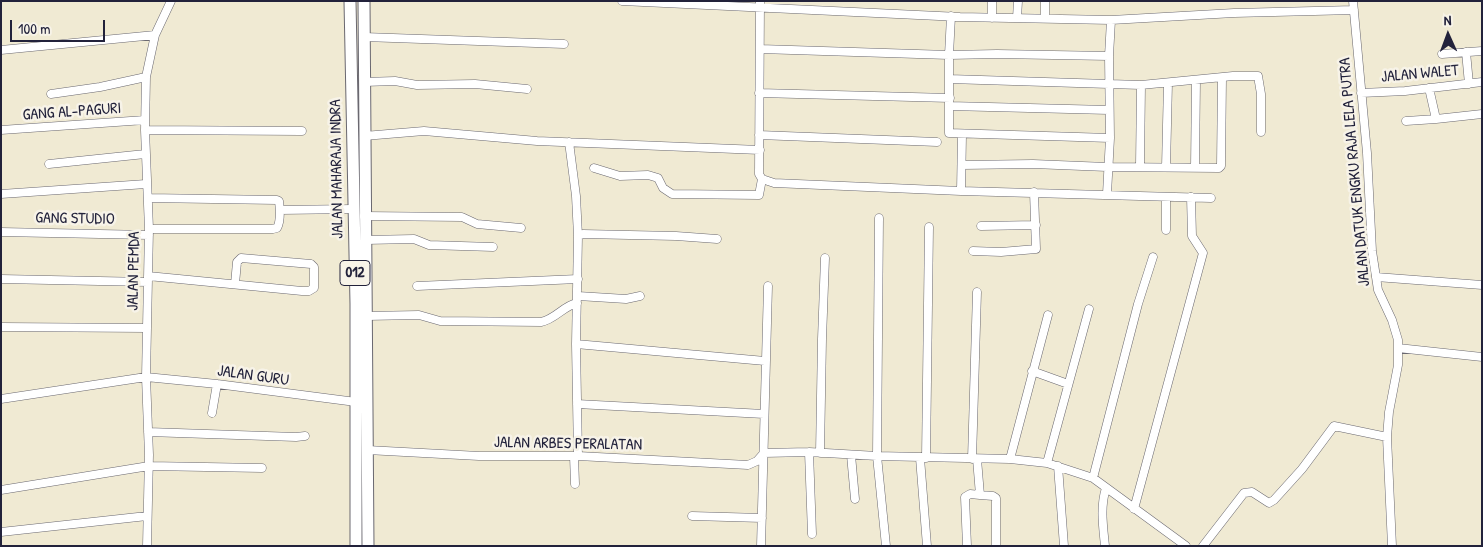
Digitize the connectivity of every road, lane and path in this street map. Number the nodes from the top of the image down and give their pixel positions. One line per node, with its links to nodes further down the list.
1 (170, 1): 16 (street, JALAN PEMDA)
2 (350, 1): 76 (highway, JALAN MAHARAJA INDRA / 012)
3 (364, 1): 17 (highway, JALAN MAHARAJA INDRA / 012)
4 (622, 1): 9 (street)
5 (992, 1): 12 (street)
6 (1018, 1): 13 (street)
7 (1045, 1): 14 (street)
8 (1353, 1): 10 (street, JALAN DATUK ENGKU RAJA LELA PUTRA)
9 (760, 4): 11 (street); 19 (street)
10 (1354, 10): 15 (street); 39 (street, JALAN DATUK ENGKU RAJA LELA PUTRA)
11 (951, 16): 12 (street); 24 (street)
12 (992, 18): 13 (street)
13 (1017, 18): 14 (street)
14 (1045, 18): 15 (street)
15 (1111, 20): 25 (street)
16 (155, 35): 20 (street); 26 (street, JALAN PEMDA)
17 (364, 37): 18 (street); 30 (highway, JALAN MAHARAJA INDRA / 012)
18 (564, 44)
19 (760, 48): 24 (street); 38 (street)
20 (1, 50)
21 (1482, 50): 22 (street)
22 (1466, 52): 23 (street); 34 (street)
23 (1442, 54)
24 (949, 55): 25 (street); 28 (street)
25 (1109, 56): 32 (street)
26 (146, 77): 40 (street); 44 (street, JALAN PEMDA)
27 (1222, 78): 29 (street); 50 (street); 65 (street)
28 (949, 79): 32 (street); 41 (street)
29 (1196, 80): 33 (street); 65 (street)
30 (364, 82): 36 (street); 53 (highway, JALAN MAHARAJA INDRA / 012)
31 (1482, 82): 34 (street, JALAN WALET)
32 (1110, 84): 35 (street); 42 (street)
33 (1168, 84): 35 (street); 63 (street)
34 (1469, 84): 37 (street, JALAN WALET)
35 (1141, 85): 61 (street)
36 (527, 88)
37 (1429, 88): 39 (street, JALAN WALET); 45 (street)
38 (759, 93): 41 (street); 51 (street)
39 (1362, 93): 94 (street, JALAN DATUK ENGKU RAJA LELA PUTRA)
40 (51, 94)
41 (950, 102): 42 (street); 52 (street)
42 (1109, 110): 54 (street)
43 (1482, 114): 45 (street)
44 (145, 120): 47 (street, GANG AL-PAGURI); 48 (street, JALAN PEMDA)
45 (1436, 120): 46 (street)
46 (1406, 121)
47 (1, 130)
48 (145, 130): 49 (street); 58 (street, JALAN PEMDA)
49 (302, 130)
50 (1261, 132)
51 (759, 134): 56 (street); 57 (street)
52 (962, 135): 54 (street); 60 (street)
53 (364, 136): 55 (street); 78 (highway, JALAN MAHARAJA INDRA / 012)
54 (1110, 138): 62 (street)
55 (569, 142): 57 (street); 87 (street)
56 (937, 142)
57 (760, 150): 66 (street)
58 (145, 154): 59 (street); 67 (street, JALAN PEMDA)
59 (50, 164)
60 (962, 165): 62 (street); 68 (street)
61 (1140, 166): 62 (street); 63 (street)
62 (1107, 167): 71 (street)
63 (1166, 167): 65 (street)
64 (594, 168): 66 (street)
65 (1195, 168)
66 (762, 179): 68 (street)
67 (146, 184): 70 (street); 74 (street, JALAN PEMDA)
68 (961, 190): 69 (street)
69 (1034, 192): 71 (street); 80 (street)
70 (1, 194)
71 (1107, 194): 72 (street)
72 (1166, 197): 73 (street); 84 (street)
73 (1191, 197): 75 (street); 147 (street)
74 (148, 198): 77 (street); 86 (street, JALAN PEMDA)
75 (1211, 198)
76 (353, 209): 77 (street); 118 (highway, JALAN MAHARAJA INDRA / 012)
77 (280, 210): 86 (street, GANG STUDIO)
78 (364, 216): 82 (street); 89 (highway, JALAN MAHARAJA INDRA / 012)
79 (879, 218): 133 (street)
80 (1036, 225): 81 (street); 91 (street)
81 (981, 226)
82 (521, 228)
83 (929, 228): 134 (street)
84 (1166, 230)
85 (1, 232): 86 (street, GANG STUDIO)
86 (149, 232): 96 (street, JALAN PEMDA)
87 (578, 236): 88 (street); 97 (street)
88 (717, 239)
89 (365, 240): 90 (street); 107 (highway, JALAN MAHARAJA INDRA / 012)
90 (493, 247)
91 (973, 251)
92 (1154, 257): 141 (street)
93 (825, 258): 129 (street)
94 (1376, 276): 99 (street); 111 (street, JALAN DATUK ENGKU RAJA LELA PUTRA)
95 (1, 279): 96 (street)
96 (148, 279): 98 (street); 109 (street, JALAN PEMDA)
97 (578, 279): 100 (street); 104 (street)
98 (235, 284): 98 (street)
99 (1482, 285)
100 (417, 286)
101 (768, 286): 113 (street)
102 (977, 292): 135 (street)
103 (640, 296): 104 (street)
104 (578, 299): 107 (street); 110 (street)
105 (1089, 309): 117 (street)
106 (1048, 315): 114 (street)
107 (366, 316): 118 (highway, JALAN MAHARAJA INDRA / 012)
108 (1, 327): 109 (street)
109 (147, 328): 115 (street, JALAN PEMDA)
110 (576, 344): 113 (street); 121 (street)
111 (1398, 348): 112 (street); 126 (street, JALAN DATUK ENGKU RAJA LELA PUTRA)
112 (1482, 357)
113 (765, 361): 123 (street)
114 (1032, 371): 117 (street); 136 (street)
115 (146, 377): 116 (street, JALAN GURU); 119 (street, JALAN GURU); 124 (street, JALAN PEMDA)
116 (216, 384): 120 (street, JALAN GURU); 122 (street)
117 (1068, 384): 137 (street)
118 (361, 385): 120 (highway, JALAN MAHARAJA INDRA / 012); 127 (highway, JALAN MAHARAJA INDRA / 012)
119 (1, 399)
120 (356, 402): 155 (highway, JALAN MAHARAJA INDRA / 012)
121 (577, 404): 123 (street); 132 (street)
122 (212, 413)
123 (764, 414): 130 (street)
124 (148, 432): 125 (street); 138 (street, JALAN PEMDA)
125 (305, 436)
126 (1388, 437): 164 (street); 165 (street, JALAN DATUK ENGKU RAJA LELA PUTRA)
127 (367, 450): 132 (street, JALAN ARBES PERALATAN); 156 (highway, JALAN MAHARAJA INDRA / 012)
128 (809, 452): 129 (street); 130 (street); 152 (street)
129 (820, 453): 131 (street)
130 (764, 454): 132 (street, JALAN ARBES PERALATAN); 150 (street)
131 (851, 455): 133 (street); 146 (street)
132 (576, 456): 142 (street)
133 (877, 456): 134 (street); 158 (street)
134 (923, 458): 135 (street); 159 (street)
135 (974, 459): 136 (street); 145 (street)
136 (1010, 459): 137 (street)
137 (1047, 463): 139 (street)
138 (148, 466): 140 (street); 144 (street); 148 (street, JALAN PEMDA)
139 (1058, 466): 141 (street); 162 (street)
140 (262, 468)
141 (1093, 478): 143 (street)
142 (575, 484)
143 (1106, 488): 147 (street); 163 (street)
144 (1, 490)
145 (980, 495): 160 (street); 161 (street)
146 (855, 499)
147 (1134, 508): 153 (street)
148 (148, 516): 151 (street); 154 (street, JALAN PEMDA)
149 (692, 516): 150 (street)
150 (762, 518): 157 (street)
151 (1, 532)
152 (812, 534)
153 (1183, 545)
154 (147, 546)
155 (356, 546)
156 (368, 546)
157 (762, 546)
158 (886, 546)
159 (927, 546)
160 (967, 546)
161 (996, 546)
162 (1064, 546)
163 (1105, 546)
164 (1203, 546)
165 (1392, 546)

